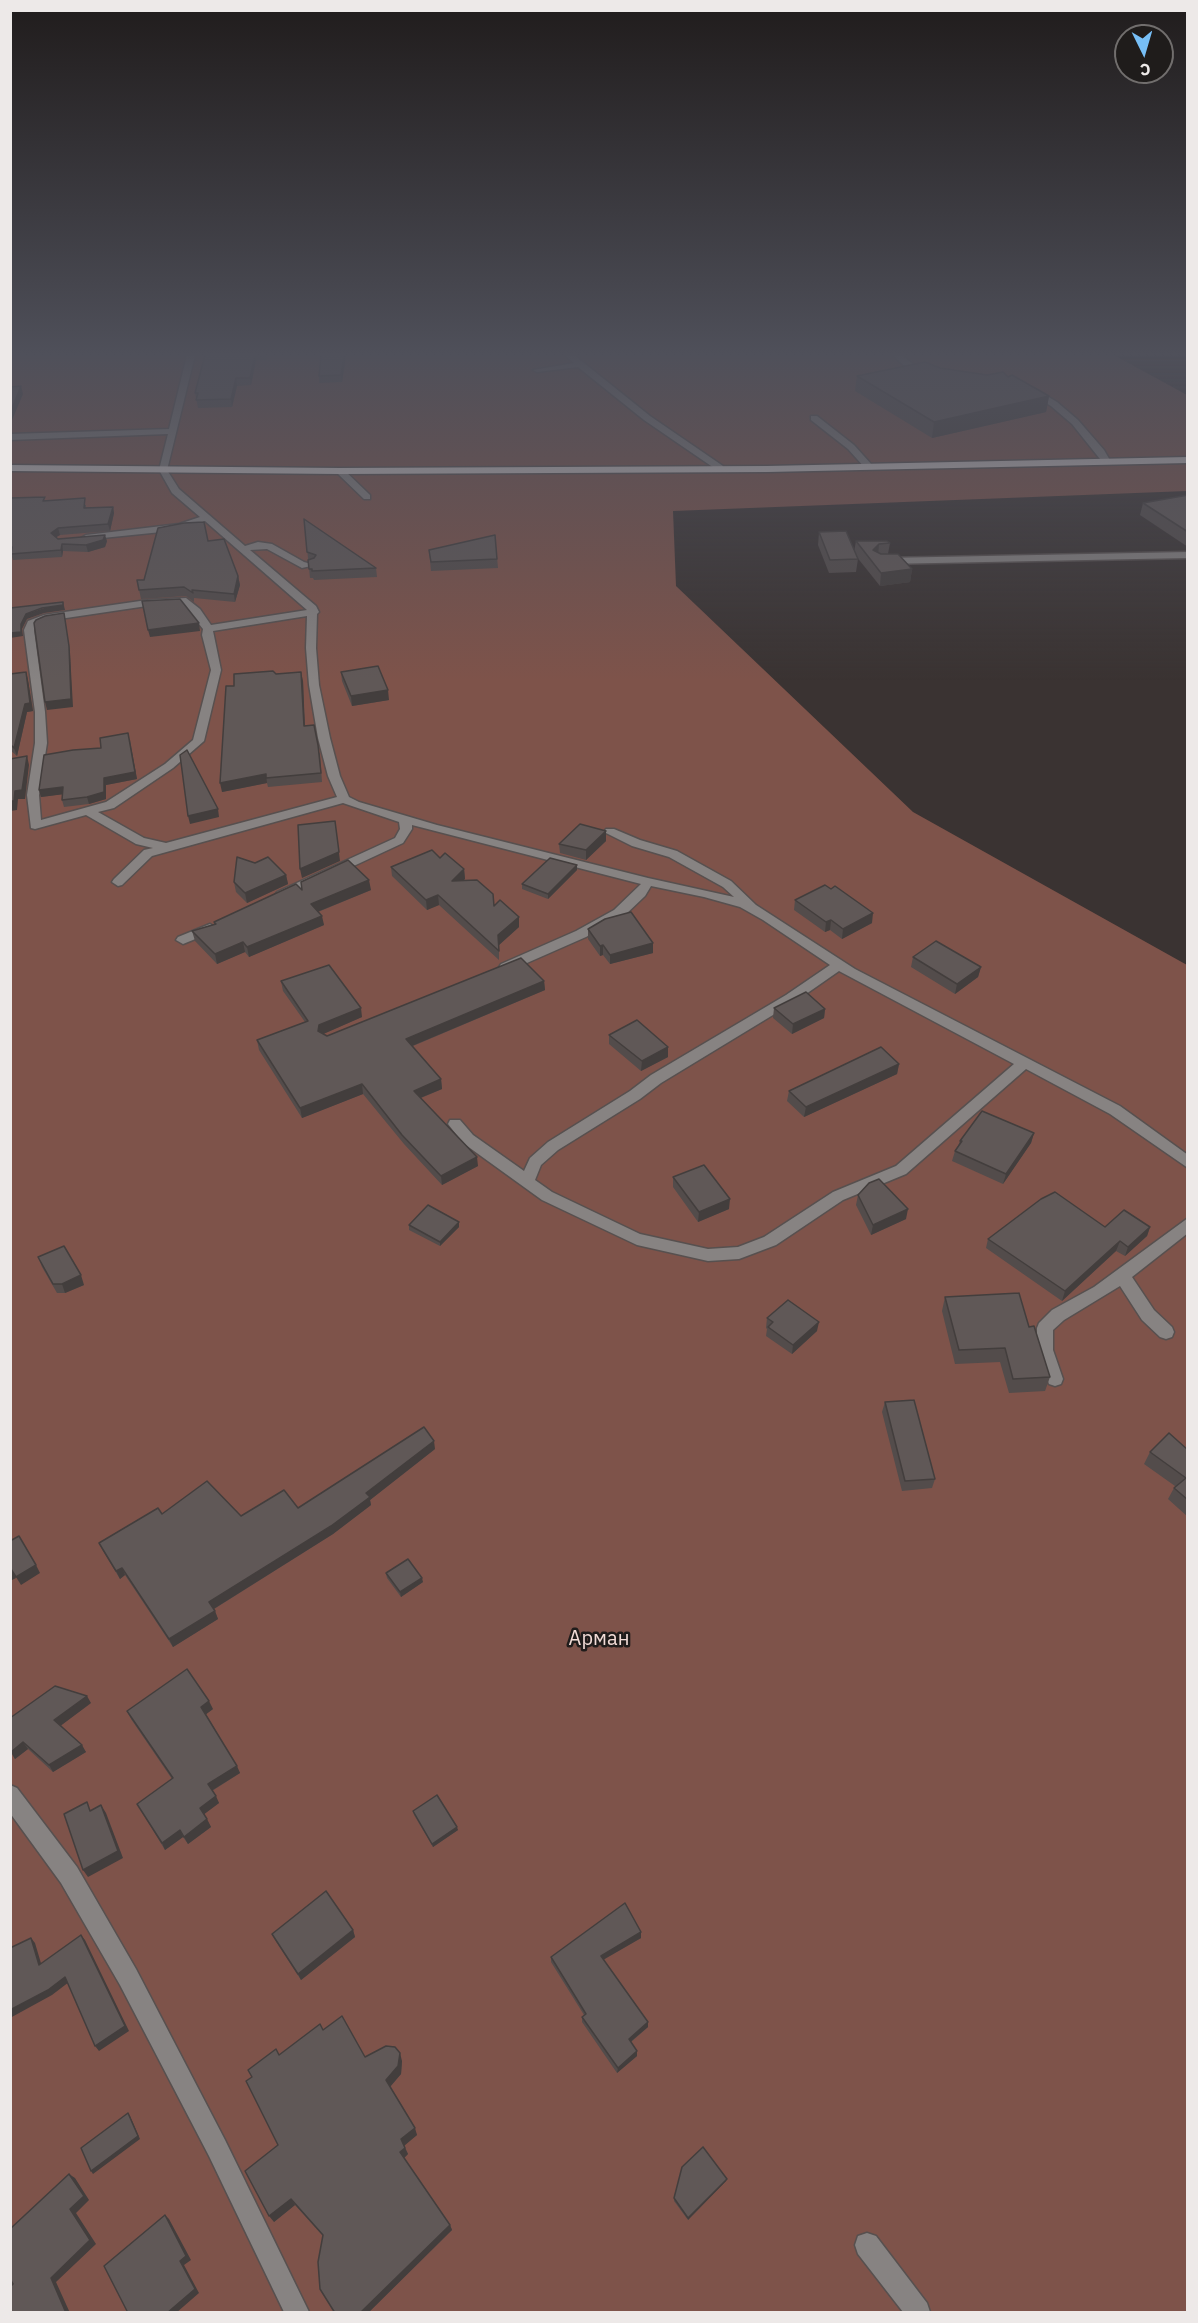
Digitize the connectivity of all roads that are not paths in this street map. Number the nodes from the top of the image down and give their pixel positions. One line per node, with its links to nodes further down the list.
1 (165, 463): 8 (street)
2 (713, 463): 7 (street)
3 (866, 463): 5 (street)
4 (1040, 463): 5 (main road)
5 (869, 467): 7 (main road)
6 (10, 468): 8 (main road)
7 (720, 468): 9 (main road)
8 (163, 470): 9 (main road); 11 (street)
9 (340, 471): 10 (street)
10 (367, 497)
11 (207, 517): 12 (street); 13 (street)
12 (71, 539)
13 (243, 549): 16 (street); 17 (street)
14 (1188, 555): 15 (street)
15 (879, 561)
16 (310, 566)
17 (314, 612): 18 (street); 19 (street)
18 (208, 629): 20 (street); 20 (street)
19 (344, 800): 21 (street); 23 (street)
20 (90, 812): 23 (street)
21 (405, 820): 25 (street); 26 (street)
22 (610, 832): 27 (street)
23 (166, 847): 24 (street)
24 (118, 882)
25 (648, 882): 27 (street); 31 (street)
26 (274, 899)
27 (757, 911): 30 (street)
28 (220, 924): 29 (street)
29 (183, 940)
30 (839, 965): 32 (street); 35 (street)
31 (497, 970)
32 (1024, 1063): 34 (street); 35 (street)
33 (455, 1124): 35 (street)
34 (1188, 1163)
35 (526, 1182)
36 (1188, 1224): 37 (street)
37 (1123, 1275): 38 (street); 39 (street)
38 (1166, 1332)
39 (1055, 1379)
40 (10, 1795): 42 (street)
41 (867, 2245): 43 (street)
42 (297, 2313)
43 (918, 2313)

